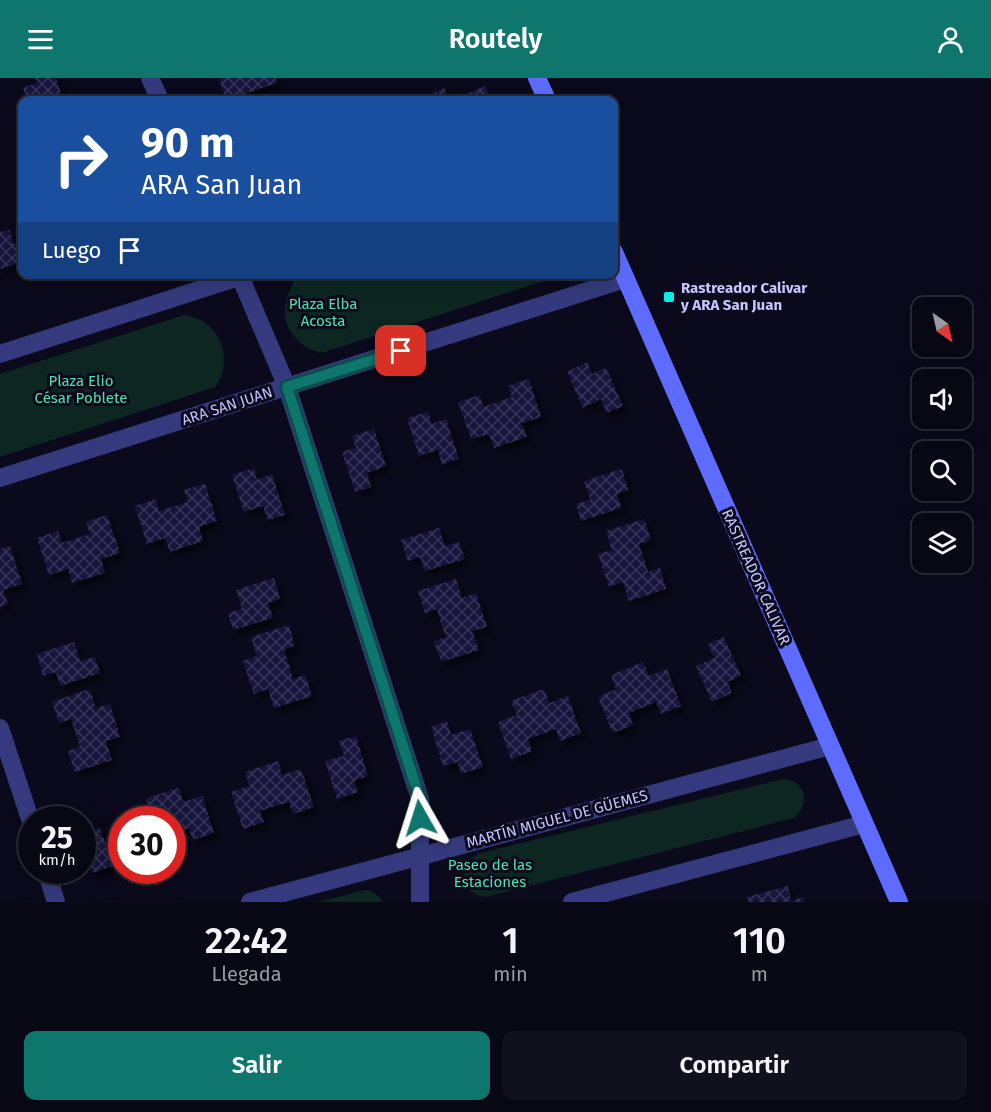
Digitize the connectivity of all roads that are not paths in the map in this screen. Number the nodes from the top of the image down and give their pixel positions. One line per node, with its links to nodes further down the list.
1 (150, 78): 3 (street)
2 (537, 78): 4 (main road)
3 (158, 96)
4 (545, 96)
5 (618, 262): 8 (main road, RASTREADOR CALIVAR)
6 (230, 279): 9 (street)
7 (244, 279): 10 (street)
8 (625, 279): 10 (street, ARA SAN JUAN); 13 (main road, RASTREADOR CALIVAR)
9 (0, 354)
10 (287, 387): 11 (street, ARA SAN JUAN); 16 (street)
11 (0, 478)
12 (0, 728): 14 (street)
13 (830, 746): 15 (main road, RASTREADOR CALIVAR); 16 (street, MARTÍN MIGUEL DE GÜEMES)
14 (26, 806)
15 (864, 824): 21 (street); 22 (main road, RASTREADOR CALIVAR)
16 (420, 856): 19 (street, MARTÍN MIGUEL DE GÜEMES); 20 (street)
17 (50, 884): 18 (street)
18 (56, 902)
19 (250, 902)
20 (420, 902)
21 (572, 902)
22 (898, 902)

